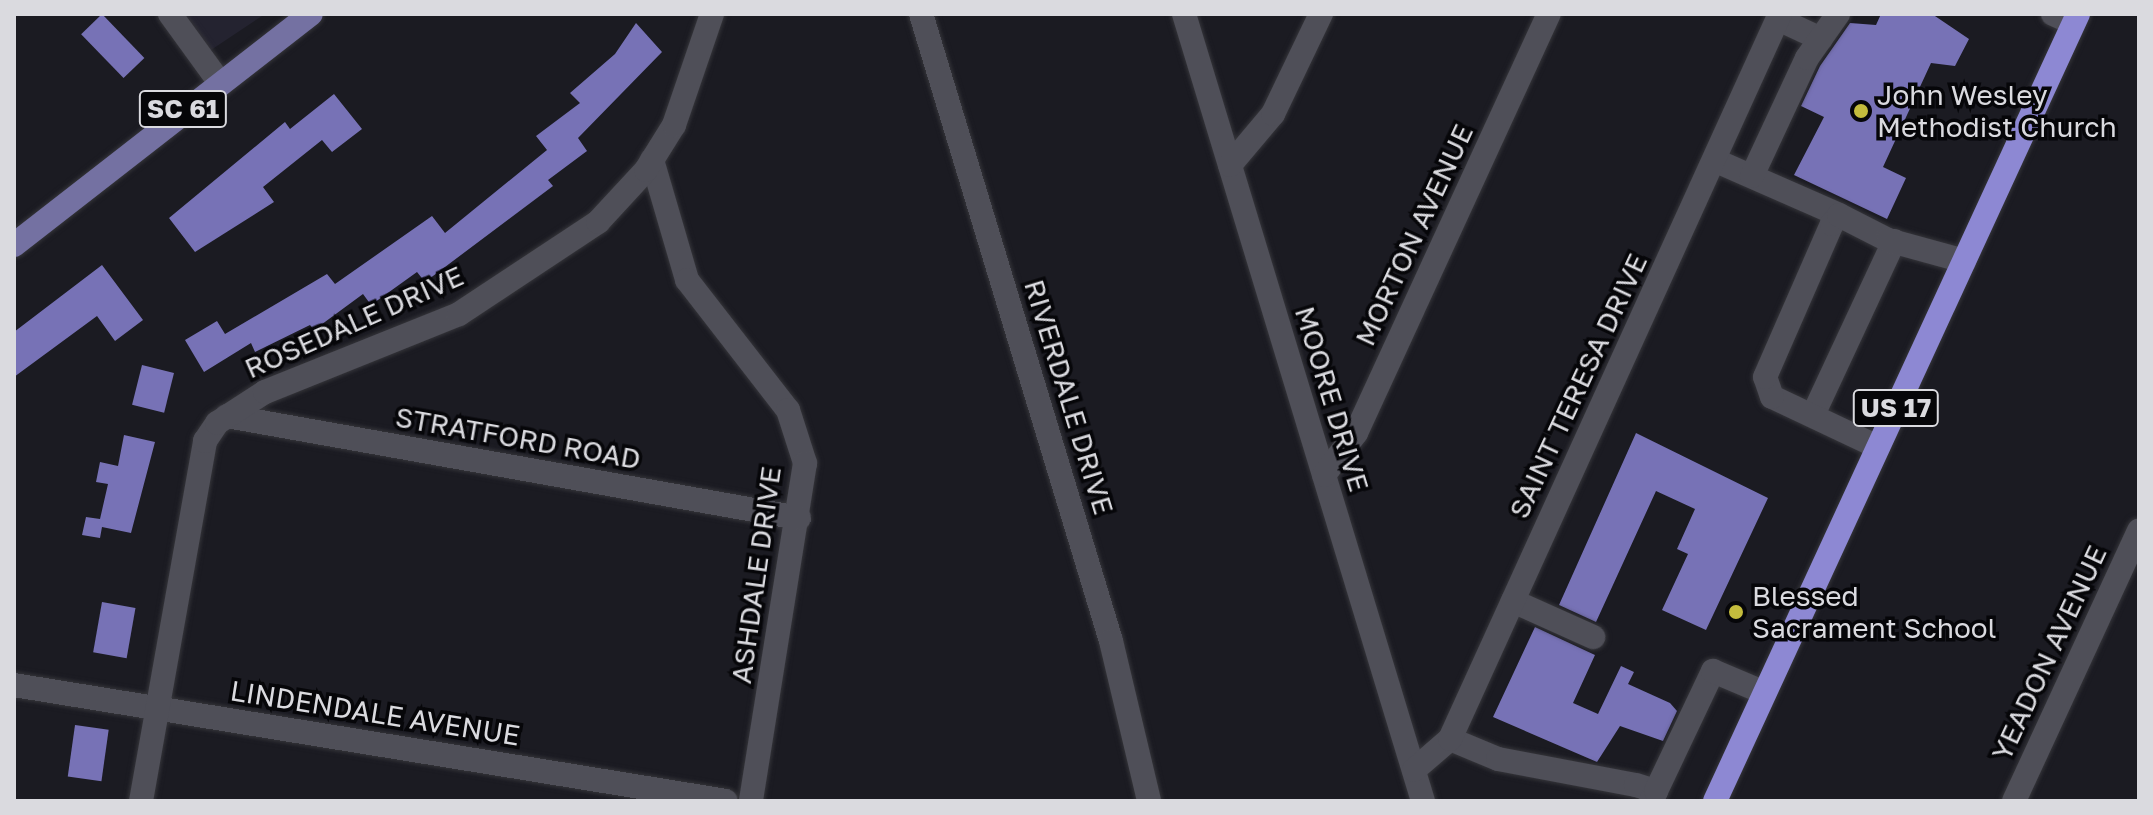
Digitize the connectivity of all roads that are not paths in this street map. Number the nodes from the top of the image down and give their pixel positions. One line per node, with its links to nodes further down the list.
1 (170, 14): 12 (street)
2 (311, 14): 12 (main road, SC 61)
3 (712, 14): 15 (street, ROSEDALE DRIVE)
4 (921, 14): 40 (street, RIVERDALE DRIVE)
5 (1184, 14): 17 (street, MOORE DRIVE)
6 (1321, 14): 17 (street)
7 (1549, 14): 26 (street, MORTON AVENUE)
8 (1838, 14): 11 (street)
9 (1779, 16): 11 (street); 13 (street, SAINT TERESA DRIVE)
10 (2068, 17): 22 (highway, US 17)
11 (1821, 39): 14 (street)
12 (218, 80): 21 (main road, SC 61)
13 (1743, 97): 14 (street); 16 (street, SAINT TERESA DRIVE)
14 (1781, 114): 18 (street)
15 (652, 160): 24 (street, ROSEDALE DRIVE); 27 (street, ASHDALE DRIVE)
16 (1714, 160): 18 (street); 29 (street, SAINT TERESA DRIVE)
17 (1230, 165): 26 (street, MOORE DRIVE)
18 (1752, 176): 19 (street)
19 (1839, 215): 20 (street); 23 (street)
20 (1894, 241): 22 (street); 23 (street)
21 (14, 244)
22 (1964, 261): 25 (highway, US 17)
23 (1813, 415): 25 (street)
24 (227, 416): 27 (street, STRATFORD ROAD); 33 (street, ROSEDALE DRIVE)
25 (1878, 447): 32 (highway, US 17)
26 (1324, 475): 35 (street, MOORE DRIVE)
27 (799, 518): 39 (street, ASHDALE DRIVE)
28 (2136, 546): 43 (street, YEADON AVENUE)
29 (1513, 601): 30 (street); 34 (street, SAINT TERESA DRIVE)
30 (1593, 637)
31 (14, 685): 33 (street, LINDENDALE AVENUE)
32 (1765, 693): 36 (street); 42 (highway, US 17)
33 (156, 708): 37 (street, ROSEDALE DRIVE); 38 (street, LINDENDALE AVENUE)
34 (1450, 739): 35 (street, SAINT TERESA DRIVE); 36 (street)
35 (1414, 770): 41 (street, MOORE DRIVE)
36 (1654, 796)
37 (141, 801)
38 (726, 801)
39 (751, 801)
40 (1149, 801)
41 (1423, 801)
42 (1715, 801)
43 (2014, 801)

